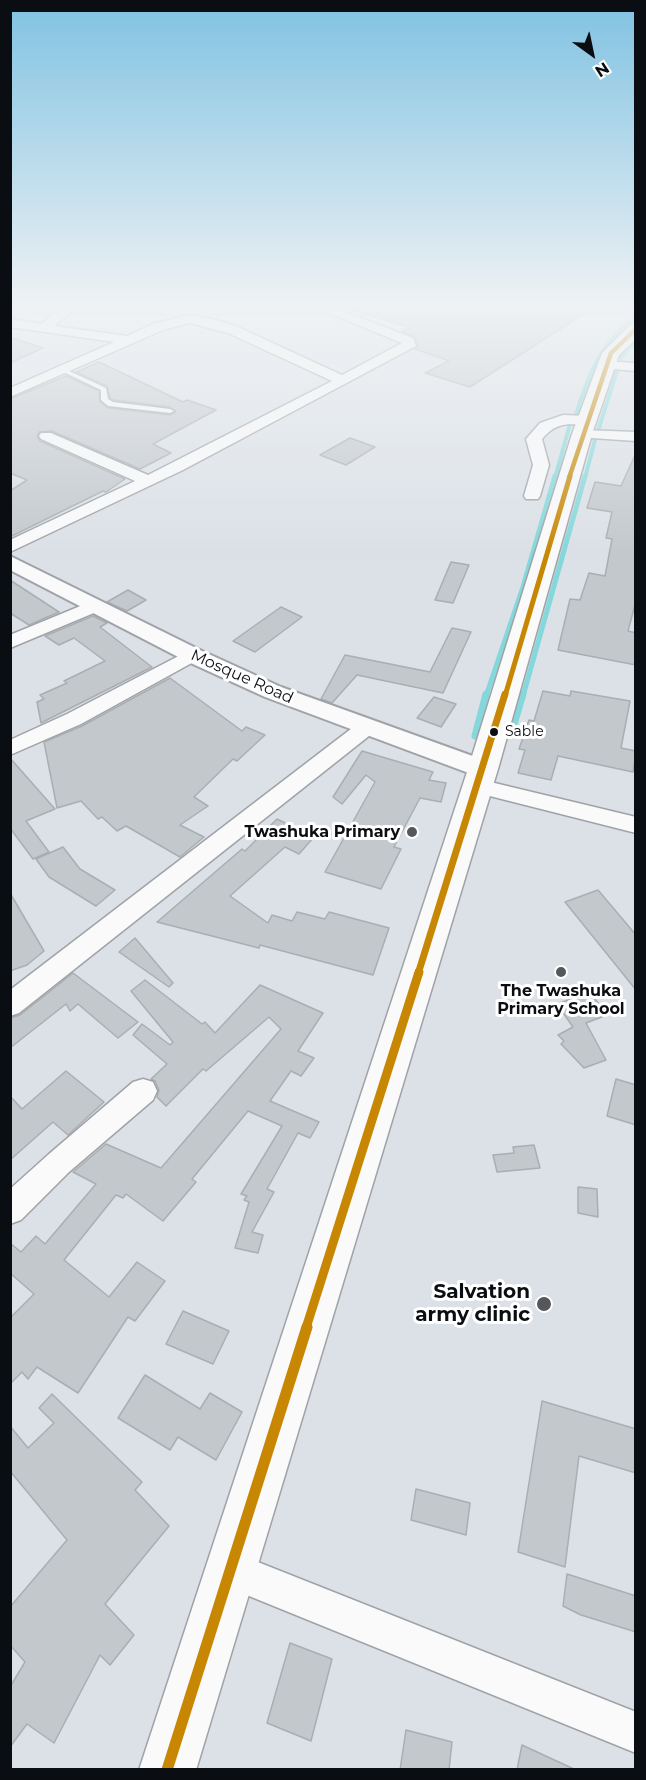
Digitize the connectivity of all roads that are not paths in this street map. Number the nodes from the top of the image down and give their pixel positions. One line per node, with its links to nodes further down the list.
1 (104, 389): 4 (lane)
2 (324, 389): 8 (street)
3 (597, 389): 5 (main road)
4 (170, 411)
5 (584, 427): 7 (street); 9 (street); 17 (main road)
6 (46, 436): 8 (street)
7 (636, 437)
8 (149, 481): 10 (street)
9 (532, 496)
10 (10, 548)
11 (10, 562): 12 (street, Mosque Road)
12 (95, 606): 13 (street); 14 (street, Mosque Road)
13 (10, 642)
14 (192, 655): 15 (street, Mosque Road); 16 (street)
15 (367, 727): 17 (street, Mosque Road); 19 (street)
16 (10, 748)
17 (481, 778): 18 (street); 22 (main road)
18 (636, 825)
19 (10, 1005)
20 (143, 1091): 21 (street)
21 (10, 1210)
22 (230, 1570): 23 (street); 24 (main road)
23 (636, 1733)
24 (167, 1770)

